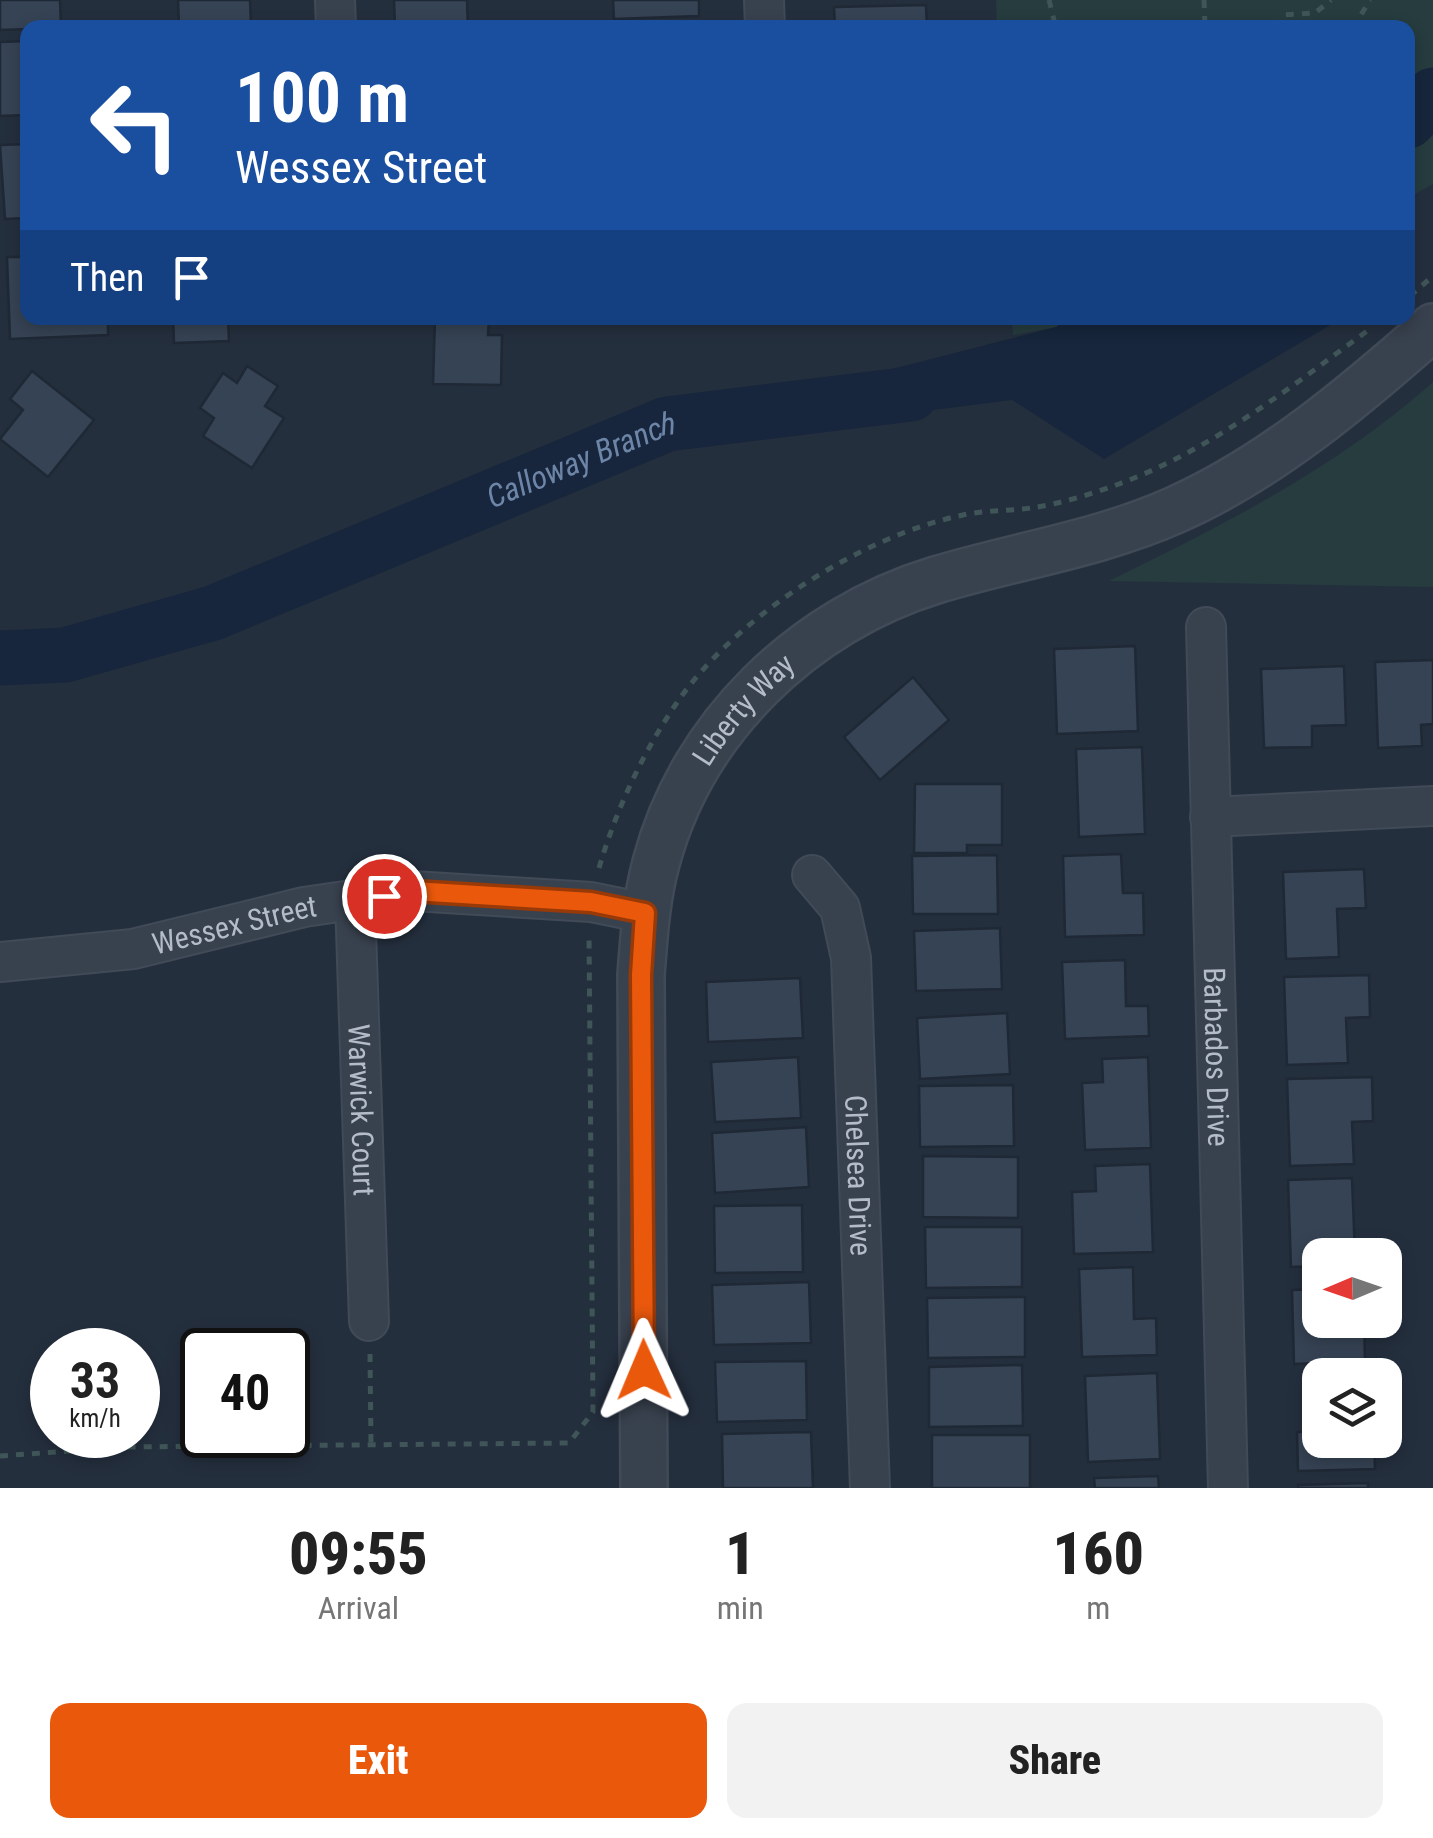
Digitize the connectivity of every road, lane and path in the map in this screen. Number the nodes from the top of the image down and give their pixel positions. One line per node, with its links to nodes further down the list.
1 (1331, 0): 2 (path)
2 (1282, 20)
3 (1433, 327): 9 (street, Liberty Way)
4 (1206, 627): 6 (street, Barbados Drive)
5 (1433, 806): 6 (street)
6 (1210, 817): 15 (street, Barbados Drive)
7 (812, 874): 14 (street, Chelsea Drive)
8 (355, 900): 9 (street, Wessex Street); 10 (street, Wessex Street); 11 (street, Warwick Court)
9 (645, 913): 13 (street, Liberty Way)
10 (0, 962)
11 (369, 1322): 12 (path)
12 (371, 1444)
13 (644, 1488)
14 (870, 1488)
15 (1228, 1488)

